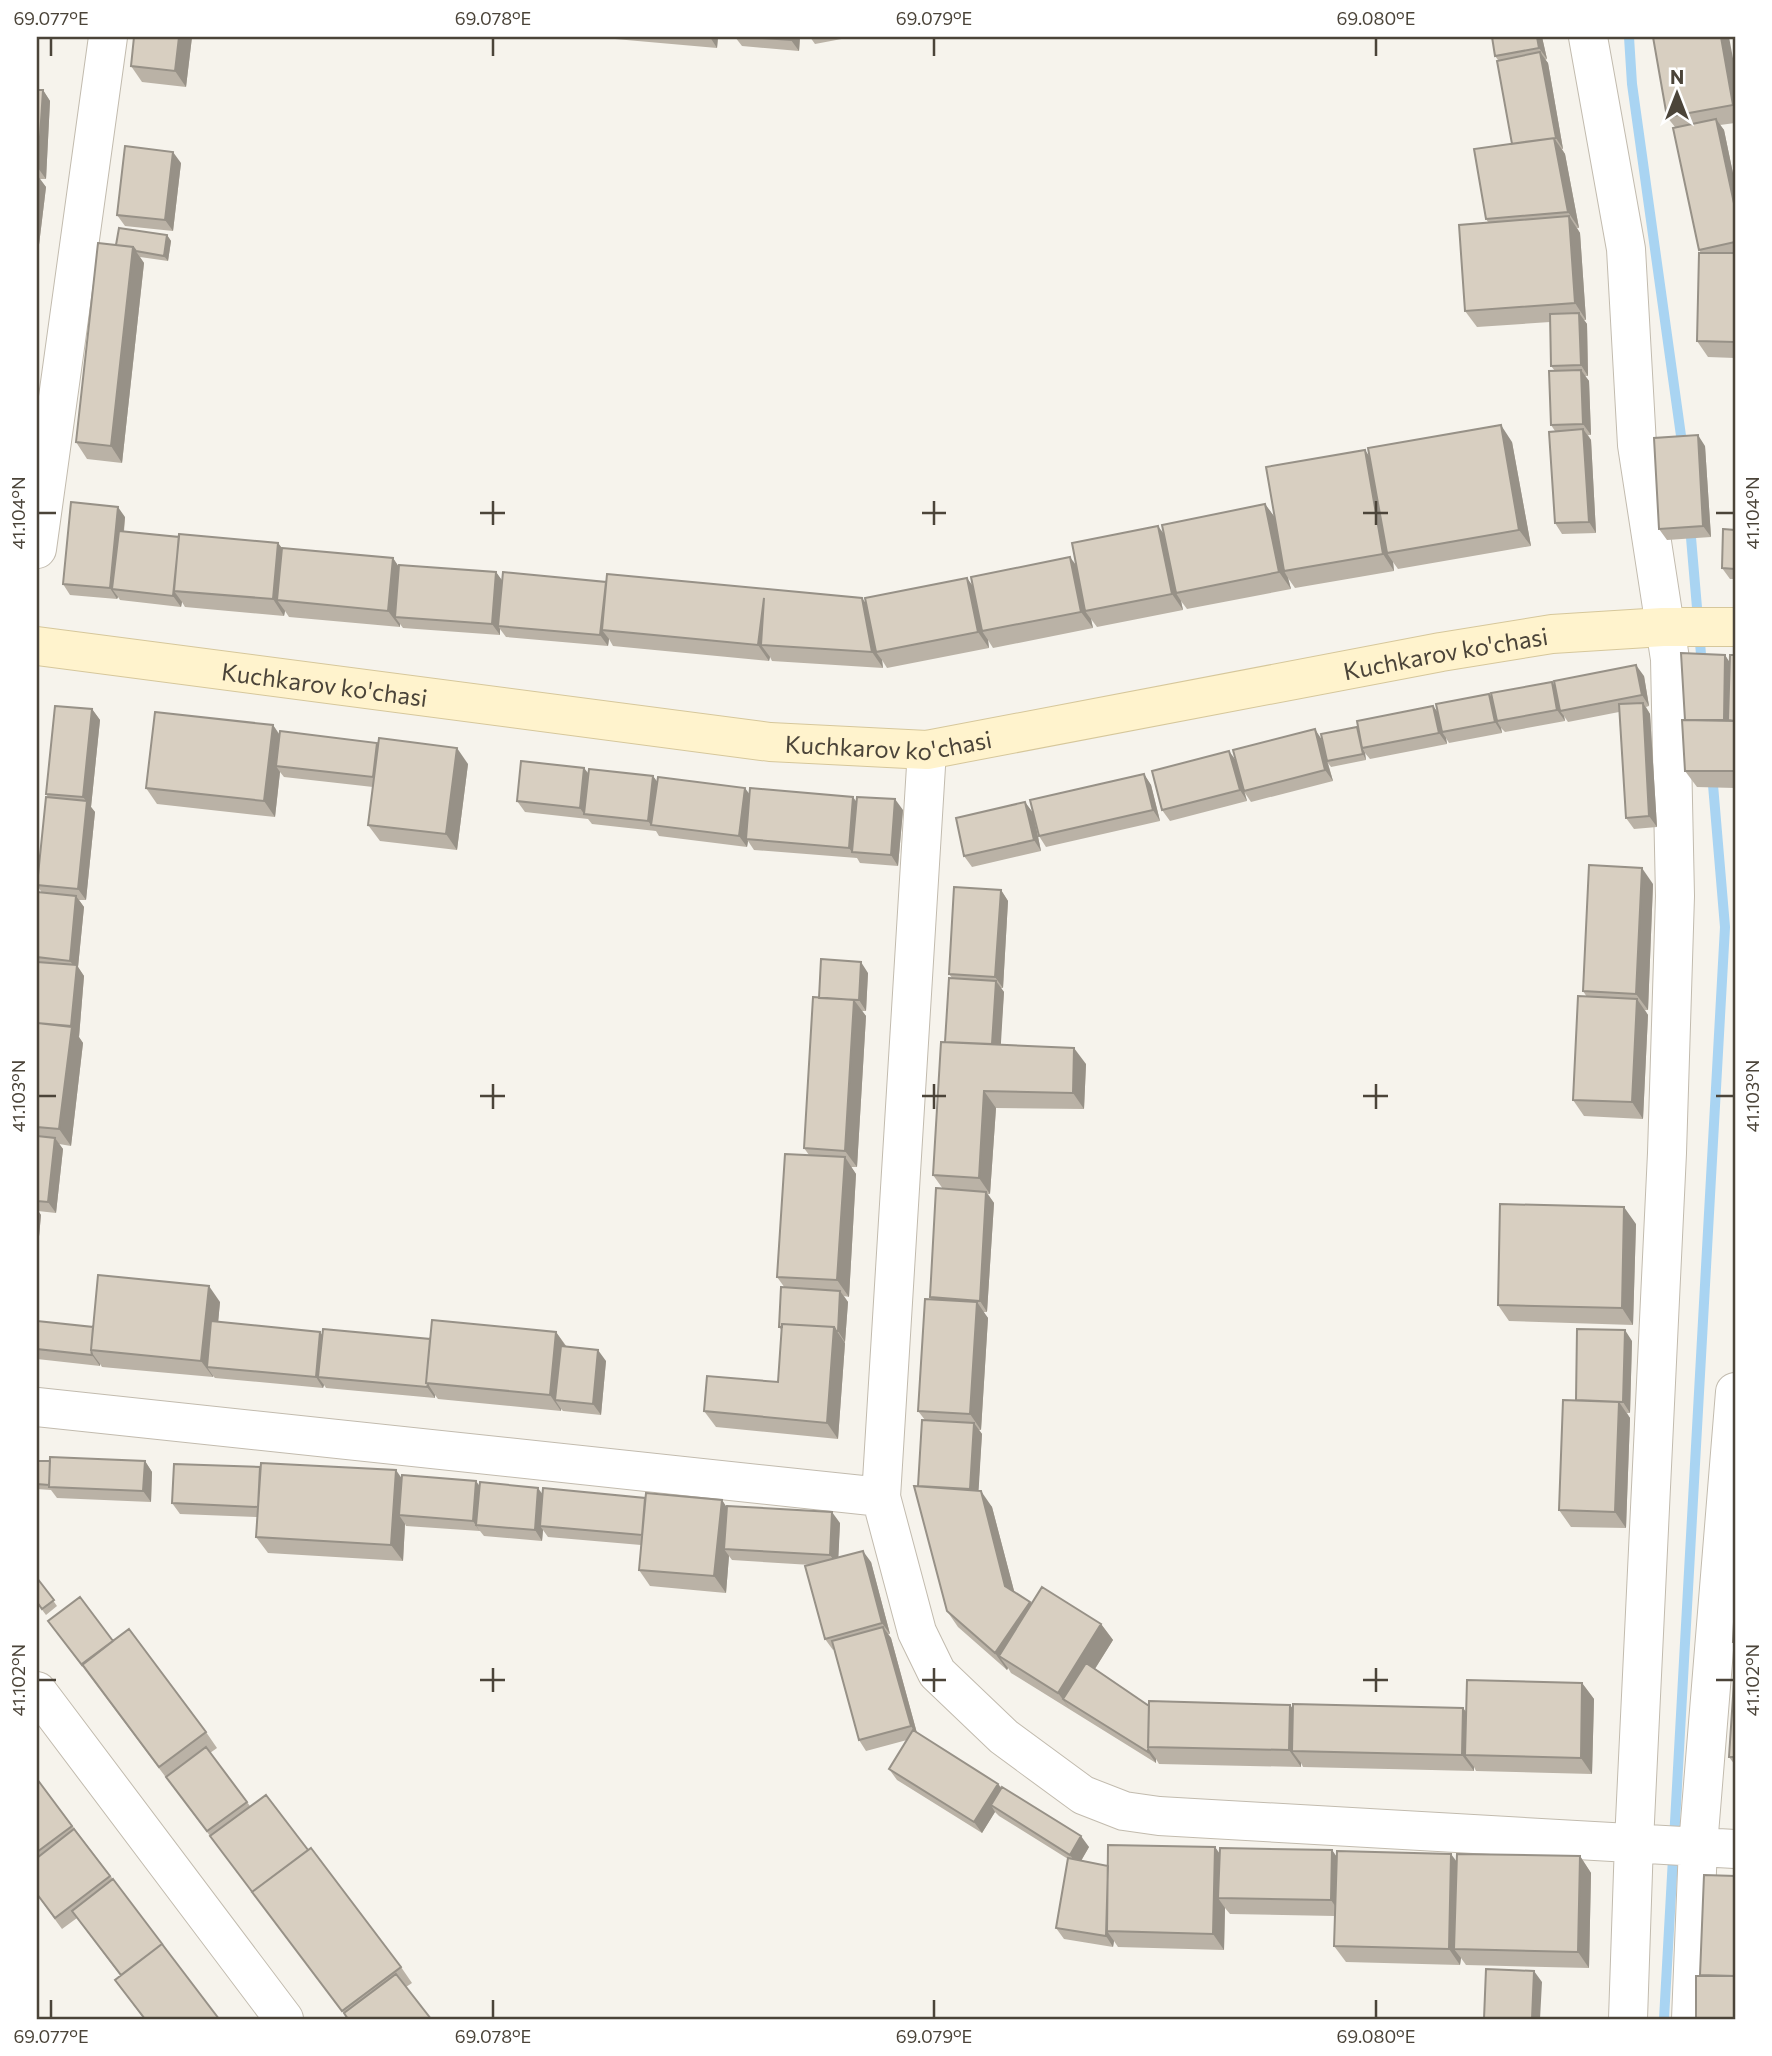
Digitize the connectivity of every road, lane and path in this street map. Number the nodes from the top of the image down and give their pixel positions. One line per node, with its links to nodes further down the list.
1 (108, 37): 3 (street)
2 (1588, 37): 4 (street)
3 (37, 549)
4 (1663, 627): 5 (main road, Kuchkarov ko'chasi); 7 (main road, Kuchkarov ko'chasi); 12 (street)
5 (1735, 627)
6 (37, 646): 7 (main road, Kuchkarov ko'chasi)
7 (927, 750): 10 (street)
8 (1735, 1392): 13 (street)
9 (37, 1408): 10 (street)
10 (881, 1497): 12 (street)
11 (37, 1691): 15 (street)
12 (1636, 1842): 13 (street); 16 (street)
13 (1695, 1846): 14 (street); 17 (street)
14 (1735, 1849)
15 (284, 2019)
16 (1628, 2019)
17 (1691, 2019)

